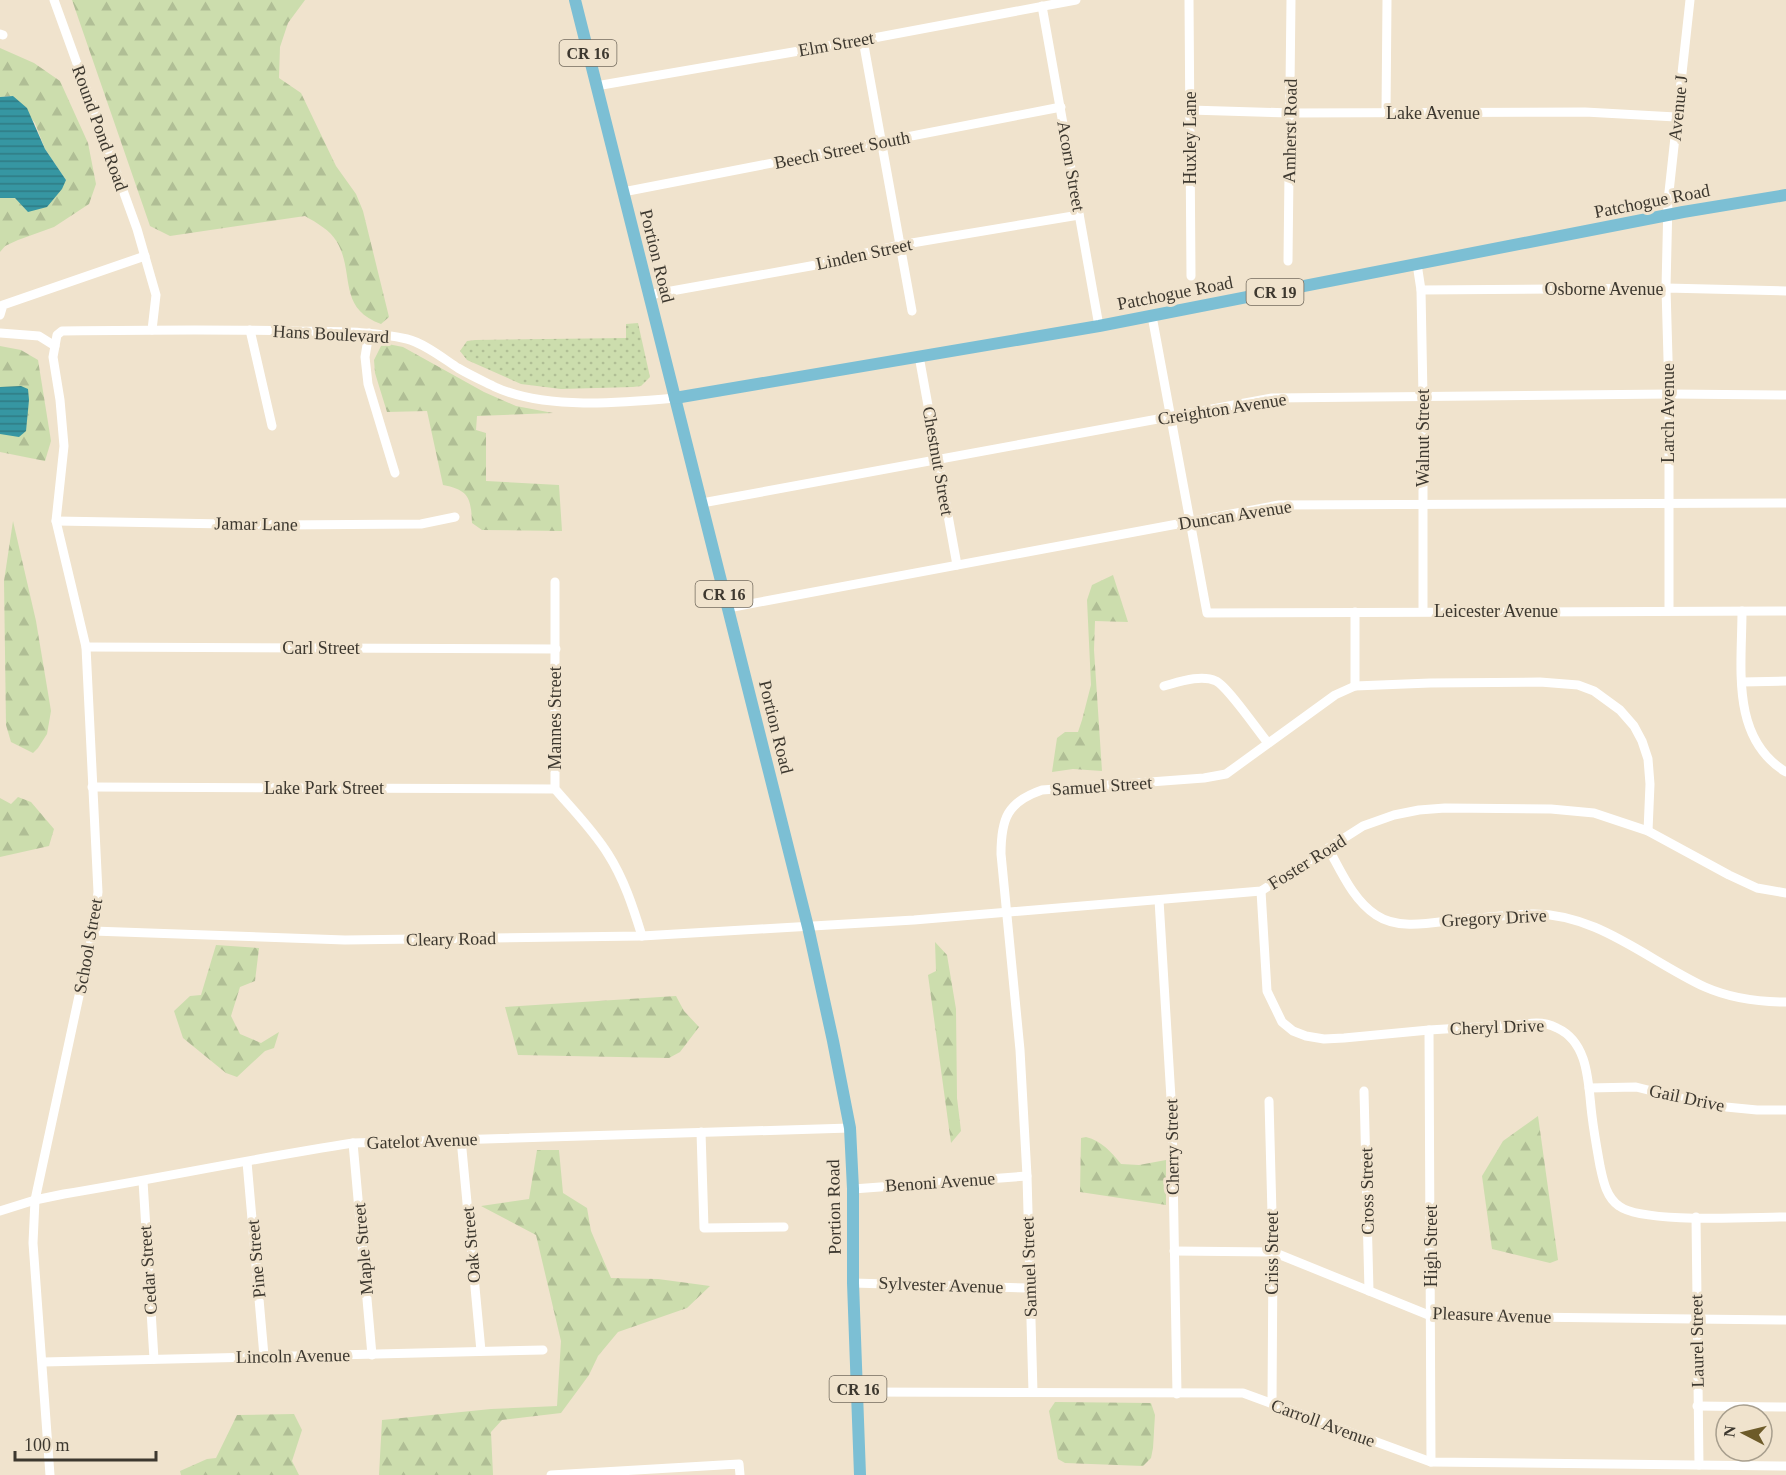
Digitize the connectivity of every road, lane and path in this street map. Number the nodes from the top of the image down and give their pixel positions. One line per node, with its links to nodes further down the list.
1 (54, 0): 22 (street, Round Pond Road)
2 (575, 0): 10 (main road, Portion Road / CR 16)
3 (1076, 0): 8 (street, Elm Street)
4 (1189, 0): 12 (street, Huxley Lane)
5 (1291, 0): 13 (street, Amherst Road)
6 (1387, 0): 14 (street)
7 (1690, 0): 15 (street, Avenue J)
8 (1042, 6): 9 (street, Elm Street); 11 (street, Acorn Street)
9 (863, 40): 10 (street, Elm Street); 16 (street)
10 (596, 86): 17 (main road, Portion Road / CR 16)
11 (1061, 107): 16 (street, Beech Street South); 19 (street, Acorn Street)
12 (1190, 110): 13 (street, Lake Avenue); 25 (street, Huxley Lane)
13 (1290, 113): 14 (street, Lake Avenue); 23 (street, Amherst Road)
14 (1386, 113): 15 (street, Lake Avenue)
15 (1676, 117): 20 (street, Avenue J)
16 (880, 142): 17 (street, Beech Street South); 21 (street)
17 (623, 192): 29 (main road, Portion Road / CR 16)
18 (1786, 195): 20 (main road, Patchogue Road / CR 19)
19 (1079, 215): 21 (street, Linden Street); 33 (street, Acorn Street)
20 (1667, 216): 24 (main road, Patchogue Road / CR 19); 26 (street, Larch Avenue)
21 (900, 245): 29 (street, Linden Street); 30 (street)
22 (145, 256): 31 (street); 34 (street, Round Pond Road)
23 (1288, 261)
24 (1418, 264): 27 (street, Walnut Street); 32 (main road, Patchogue Road / CR 19)
25 (1191, 276)
26 (1666, 288): 27 (street, Osborne Avenue); 28 (street, Osborne Avenue); 40 (street, Larch Avenue)
27 (1421, 290): 42 (street, Walnut Street)
28 (1786, 291)
29 (649, 296): 43 (main road, Portion Road / CR 16)
30 (912, 311)
31 (0, 315)
32 (1152, 316): 33 (main road, Patchogue Road / CR 19); 44 (street)
33 (1098, 326): 39 (main road, Patchogue Road / CR 19)
34 (152, 330): 35 (street, Hans Boulevard); 38 (street, Hans Boulevard)
35 (250, 330): 37 (street, Hans Boulevard); 45 (street)
36 (0, 333): 38 (street)
37 (369, 333): 43 (street, Hans Boulevard); 47 (street)
38 (55, 346): 53 (street, School Street)
39 (920, 356): 43 (main road, Patchogue Road / CR 19); 46 (street, Chestnut Street)
40 (1669, 394): 41 (street, Creighton Avenue); 42 (street, Creighton Avenue); 48 (street, Larch Avenue)
41 (1786, 395)
42 (1423, 397): 44 (street, Creighton Avenue); 50 (street, Walnut Street)
43 (675, 398): 49 (main road, Portion Road / CR 16)
44 (1170, 417): 46 (street, Creighton Avenue); 54 (street)
45 (273, 426)
46 (937, 459): 49 (street, Creighton Avenue); 55 (street, Chestnut Street)
47 (395, 473)
48 (1668, 502): 50 (street, Duncan Avenue); 51 (street, Duncan Avenue); 59 (street, Larch Avenue)
49 (702, 503): 57 (main road, Portion Road / CR 16)
50 (1423, 503): 54 (street, Duncan Avenue); 58 (street, Walnut Street)
51 (1786, 503)
52 (455, 517): 53 (street, Jamar Lane)
53 (56, 521): 63 (street, School Street)
54 (1191, 522): 55 (street, Duncan Avenue); 62 (street, Leicester Avenue)
55 (957, 565): 57 (street, Duncan Avenue)
56 (555, 582): 64 (street, Mannes Street)
57 (728, 608): 79 (main road, Portion Road / CR 16)
58 (1423, 611): 59 (street, Leicester Avenue); 62 (street, Leicester Avenue)
59 (1669, 611): 60 (street, Leicester Avenue)
60 (1742, 611): 61 (street, Leicester Avenue); 65 (street)
61 (1786, 611)
62 (1355, 612): 68 (street)
63 (86, 646): 64 (street, Carl Street); 71 (street, School Street)
64 (556, 649): 72 (street, Mannes Street)
65 (1742, 681): 66 (street); 70 (street)
66 (1786, 681)
67 (1164, 686): 69 (street)
68 (1355, 686): 69 (street, Samuel Street); 73 (street, Samuel Street)
69 (1268, 743): 78 (street, Samuel Street)
70 (1786, 772)
71 (92, 788): 72 (street, Lake Park Street); 80 (street, School Street)
72 (555, 789): 81 (street, Mannes Street)
73 (1648, 831): 74 (street, Foster Road); 76 (street, Foster Road)
74 (1328, 848): 75 (street, Foster Road); 82 (street, Gregory Drive)
75 (1261, 891): 77 (street, Foster Road); 83 (street, Cheryl Drive)
76 (1786, 893)
77 (1159, 900): 78 (street, Foster Road); 101 (street, Cherry Street)
78 (1006, 911): 79 (street, Foster Road); 93 (street, Samuel Street)
79 (808, 927): 81 (street, Cleary Road); 88 (main road, Portion Road / CR 16)
80 (93, 931): 81 (street, Cleary Road); 96 (street, School Street)
81 (642, 936)
82 (1786, 1002)
83 (1429, 1030): 84 (street, Cheryl Drive); 106 (street, High Street)
84 (1588, 1088): 87 (street, Gail Drive); 99 (street, Cheryl Drive)
85 (1364, 1091): 105 (street, Cross Street)
86 (1269, 1101): 102 (street, Criss Street)
87 (1786, 1110)
88 (850, 1128): 89 (street, Gatelot Avenue); 95 (main road, Portion Road / CR 16)
89 (701, 1132): 90 (street, Gatelot Avenue); 100 (street)
90 (461, 1139): 91 (street, Gatelot Avenue); 110 (street, Oak Street)
91 (353, 1143): 92 (street, Gatelot Avenue); 111 (street, Maple Street)
92 (247, 1162): 94 (street, Gatelot Avenue); 112 (street, Pine Street)
93 (1027, 1176): 95 (street, Benoni Avenue); 104 (street, Samuel Street)
94 (143, 1181): 96 (street, Gatelot Avenue); 113 (street, Cedar Street)
95 (853, 1189): 103 (main road, Portion Road / CR 16)
96 (35, 1200): 97 (street, Gatelot Avenue); 114 (street, School Street)
97 (0, 1211)
98 (1786, 1216): 99 (street, Cheryl Drive)
99 (1696, 1217): 107 (street, Laurel Street)
100 (784, 1227)
101 (1174, 1251): 102 (street, Pleasure Avenue); 117 (street, Cherry Street)
102 (1273, 1252): 105 (street, Pleasure Avenue); 118 (street, Criss Street)
103 (853, 1283): 104 (street, Sylvester Avenue); 115 (main road, Portion Road / CR 16)
104 (1029, 1288): 116 (street, Samuel Street)
105 (1369, 1291): 106 (street, Pleasure Avenue)
106 (1431, 1316): 107 (street, Pleasure Avenue); 121 (street, High Street)
107 (1696, 1319): 108 (street, Pleasure Avenue); 119 (street, Laurel Street)
108 (1786, 1320)
109 (543, 1350): 110 (street, Lincoln Avenue)
110 (481, 1351): 111 (street, Lincoln Avenue)
111 (372, 1355): 112 (street, Lincoln Avenue)
112 (264, 1356): 113 (street, Lincoln Avenue)
113 (154, 1359): 114 (street, Lincoln Avenue)
114 (43, 1362): 125 (street, School Street)
115 (858, 1392): 116 (street, Carroll Avenue); 128 (main road, Portion Road / CR 16)
116 (1033, 1392): 117 (street, Carroll Avenue)
117 (1177, 1394): 118 (street, Carroll Avenue)
118 (1272, 1404): 121 (street, Carroll Avenue)
119 (1697, 1406): 120 (street); 122 (street, Laurel Street)
120 (1786, 1407)
121 (1431, 1462): 122 (street, Carroll Avenue)
122 (1699, 1465): 124 (street, Carroll Avenue)
123 (1786, 1466): 124 (street, Carroll Avenue)
124 (1744, 1470)
125 (50, 1475)
126 (551, 1475): 127 (street)
127 (740, 1475)
128 (860, 1475)

